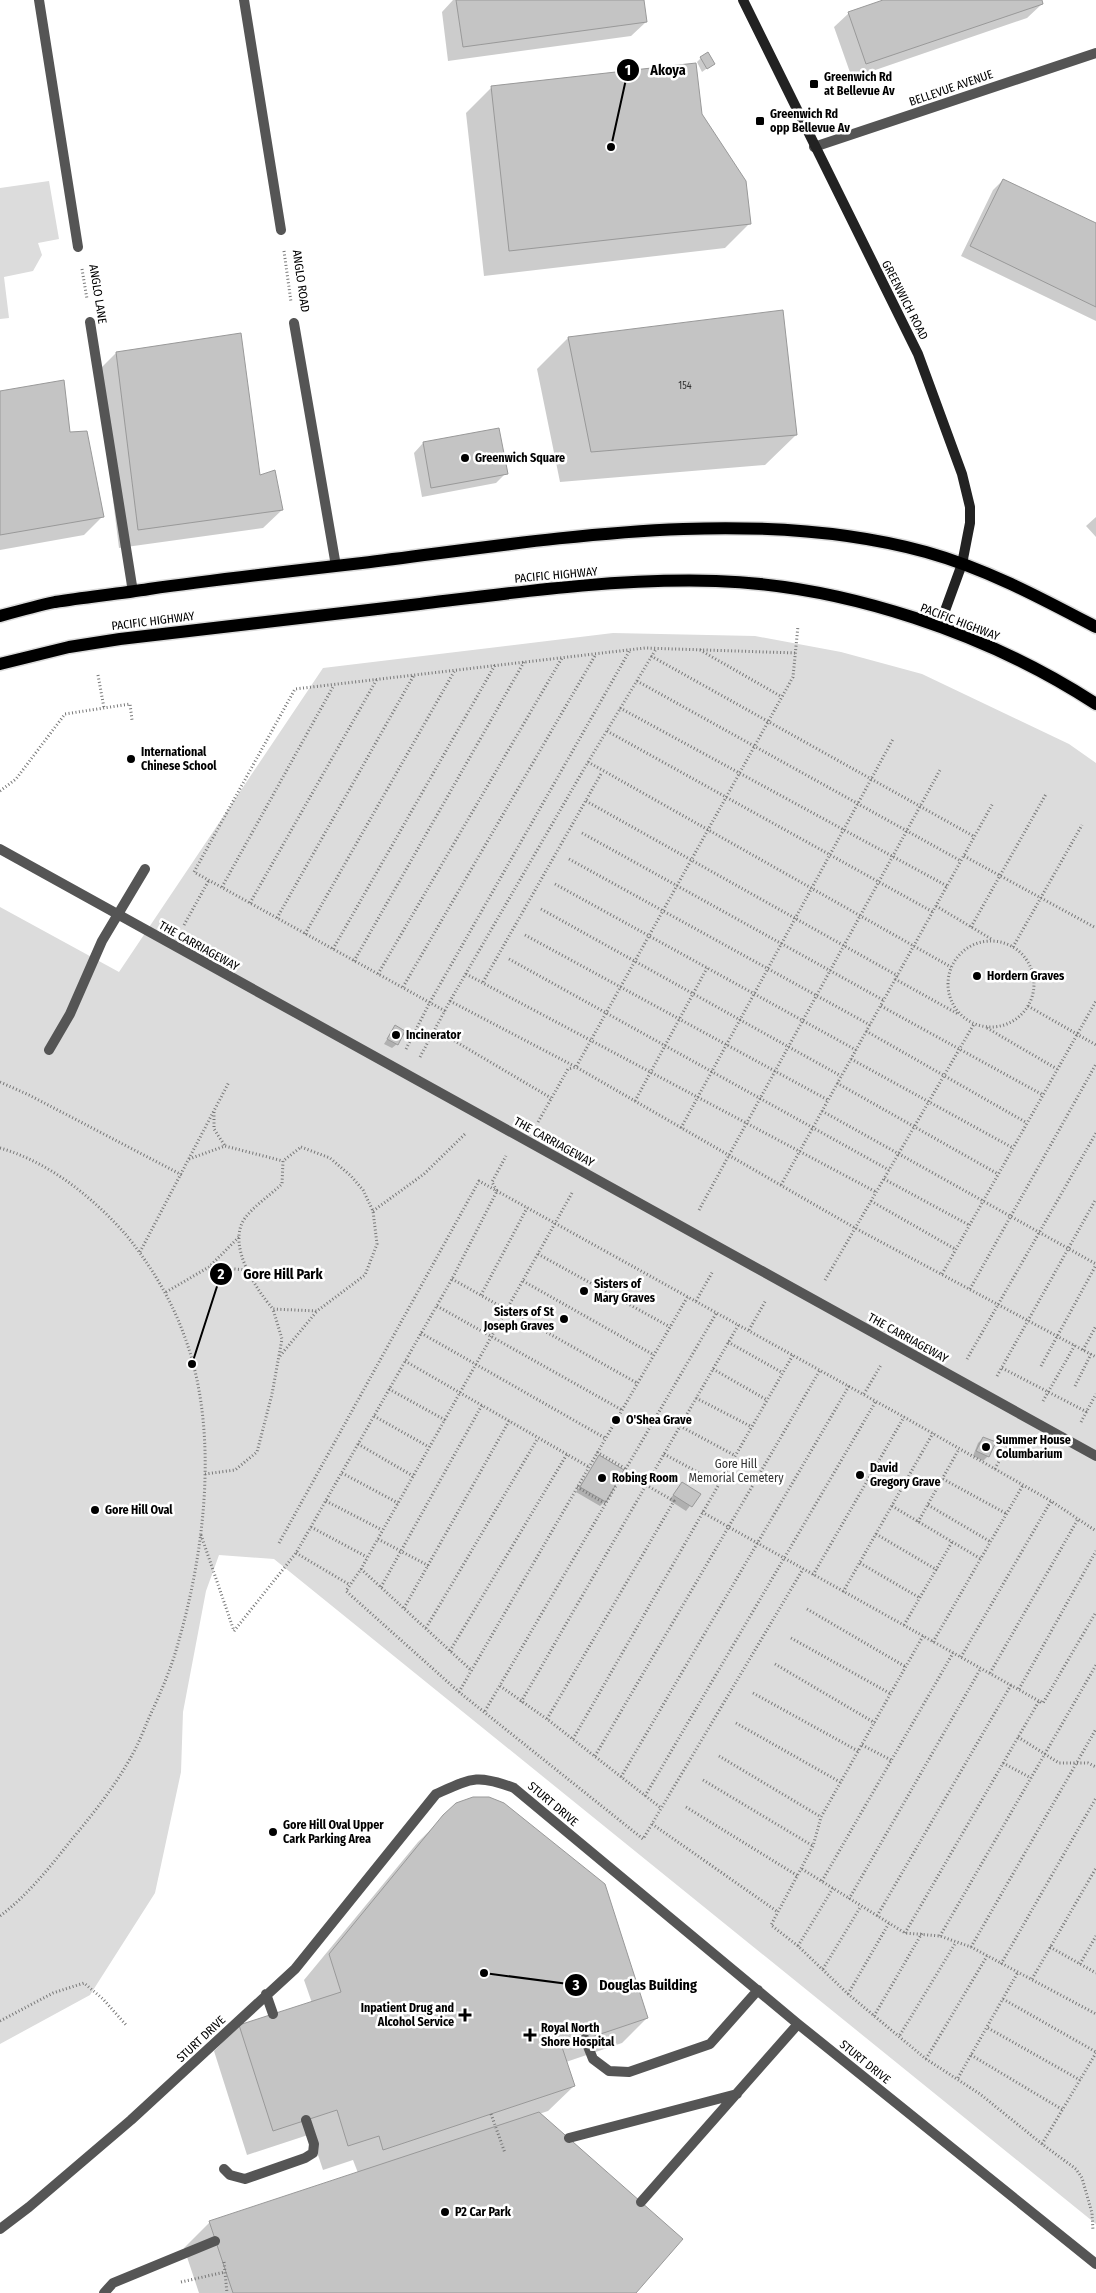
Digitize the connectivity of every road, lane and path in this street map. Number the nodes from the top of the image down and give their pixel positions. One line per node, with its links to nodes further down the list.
1 (39, 0): 7 (street)
2 (244, 0): 6 (street)
3 (743, 0): 5 (main road, GREENWICH ROAD)
4 (1096, 52): 5 (street, BELLEVUE AVENUE)
5 (814, 147): 10 (main road, GREENWICH ROAD)
6 (281, 230): 9 (path, ANGLO ROAD)
7 (78, 247): 8 (path, ANGLO LANE)
8 (90, 322): 12 (street, ANGLO LANE)
9 (294, 322): 11 (street, ANGLO ROAD)
10 (962, 564): 11 (main road); 15 (main road, GREENWICH ROAD); 16 (main road)
11 (336, 566): 12 (main road)
12 (133, 592): 13 (main road)
13 (0, 616)
14 (798, 626): 20 (path)
15 (939, 627): 25 (main road, PACIFIC HIGHWAY); 34 (main road, PACIFIC HIGHWAY)
16 (1096, 627)
17 (656, 648): 18 (path); 19 (path); 22 (path)
18 (630, 650): 21 (path); 117 (path)
19 (699, 650): 20 (path); 33 (path)
20 (796, 653): 33 (path)
21 (597, 654): 23 (path); 109 (path)
22 (652, 656): 31 (path); 38 (path)
23 (562, 658): 24 (path); 105 (path)
24 (524, 662): 26 (path); 99 (path)
25 (0, 664)
26 (495, 665): 27 (path); 97 (path)
27 (455, 670): 28 (path); 88 (path)
28 (414, 674): 30 (path); 84 (path)
29 (98, 675): 35 (path)
30 (378, 678): 32 (path); 77 (path)
31 (637, 681): 36 (path); 41 (path)
32 (334, 685): 69 (path); 74 (path)
33 (782, 697): 38 (path)
34 (1096, 704)
35 (104, 708): 37 (path); 47 (path)
36 (620, 708): 39 (path); 45 (path)
37 (132, 720)
38 (769, 722): 41 (path); 46 (path)
39 (607, 731): 42 (path); 49 (path)
40 (892, 739): 46 (path)
41 (754, 748): 45 (path); 51 (path)
42 (588, 762): 44 (path); 106 (path)
43 (940, 770): 53 (path)
44 (602, 772): 50 (path); 56 (path)
45 (740, 773): 49 (path); 55 (path)
46 (871, 779): 51 (path); 53 (path)
47 (0, 791)
48 (1046, 794): 68 (path)
49 (727, 797): 56 (path); 61 (path)
50 (586, 801): 65 (path); 108 (path)
51 (857, 804): 55 (path); 57 (path)
52 (993, 804): 59 (path)
53 (921, 807): 57 (path); 59 (path)
54 (1082, 824): 76 (path)
55 (843, 830): 61 (path); 63 (path)
56 (708, 831): 65 (path); 75 (path)
57 (908, 831): 63 (path); 66 (path)
58 (582, 833): 72 (path)
59 (975, 837): 62 (path)
60 (0, 849): 82 (street, THE CARRIAGEWAY)
61 (830, 854): 70 (path); 75 (path)
62 (964, 856): 66 (path); 68 (path)
63 (893, 857): 70 (path); 73 (path)
64 (569, 859): 80 (path)
65 (692, 860): 72 (path); 85 (path)
66 (961, 861): 73 (path)
67 (145, 869): 82 (street)
68 (1000, 876): 76 (path); 86 (path)
69 (209, 880): 74 (path); 94 (path)
70 (880, 882): 81 (path); 83 (path)
71 (555, 884): 90 (path)
72 (678, 886): 80 (path); 92 (path)
73 (946, 886): 78 (path)
74 (222, 887): 77 (path)
75 (812, 888): 83 (path); 85 (path)
76 (1041, 897): 87 (path); 96 (path)
77 (250, 903): 84 (path)
78 (936, 906): 81 (path); 86 (path)
79 (542, 909): 100 (path)
80 (664, 911): 90 (path); 103 (path)
81 (933, 912): 93 (path)
82 (117, 915): 94 (street, THE CARRIAGEWAY); 138 (street)
83 (862, 915): 93 (path); 95 (path)
84 (277, 918): 88 (path)
85 (795, 918): 92 (path); 95 (path)
86 (971, 927): 91 (path)
87 (1096, 928)
88 (305, 934): 97 (path)
89 (525, 935): 110 (path)
90 (650, 936): 100 (path); 102 (path)
91 (995, 941): 96 (path); 101 (path)
92 (782, 944): 103 (path); 104 (path)
93 (914, 944): 101 (path); 107 (path)
94 (172, 946): 143 (street, THE CARRIAGEWAY)
95 (845, 946): 104 (path); 107 (path)
96 (1014, 946): 119 (path)
97 (333, 949): 99 (path)
98 (509, 959): 121 (path)
99 (354, 960): 105 (path)
100 (635, 961): 110 (path); 111 (path)
101 (951, 967): 122 (path)
102 (707, 968): 111 (path); 112 (path)
103 (768, 968): 112 (path); 113 (path)
104 (831, 971): 113 (path); 114 (path)
105 (378, 974): 109 (path)
106 (466, 974): 108 (path); 115 (path)
107 (896, 977): 114 (path); 122 (path)
108 (483, 982): 132 (path)
109 (403, 987): 117 (path)
110 (621, 987): 121 (path); 123 (path)
111 (693, 994): 123 (path); 124 (path)
112 (754, 994): 124 (path); 125 (path)
113 (818, 995): 125 (path); 127 (path)
114 (883, 1000): 118 (path)
115 (450, 1001): 120 (path); 142 (path)
116 (1096, 1001): 131 (path)
117 (430, 1002): 120 (path); 143 (path)
118 (881, 1006): 127 (path); 137 (path)
119 (1028, 1006): 128 (path); 131 (path)
120 (445, 1011): 129 (path)
121 (606, 1013): 132 (path); 135 (path)
122 (961, 1015): 126 (path)
123 (680, 1019): 133 (path); 135 (path)
124 (740, 1019): 133 (path); 136 (path)
125 (803, 1022): 136 (path); 139 (path)
126 (974, 1024): 128 (path); 137 (path)
127 (870, 1025): 130 (path)
128 (984, 1026): 144 (path)
129 (436, 1030): 148 (path); 156 (path)
130 (866, 1031): 139 (path); 150 (path)
131 (1077, 1035): 134 (path); 144 (path)
132 (591, 1040): 142 (path); 147 (path)
133 (727, 1045): 145 (path); 146 (path)
134 (1096, 1045)
135 (665, 1046): 145 (path); 147 (path)
136 (790, 1047): 146 (path); 149 (path)
137 (959, 1048): 150 (path); 154 (path)
138 (49, 1050)
139 (856, 1050): 140 (path)
140 (851, 1058): 149 (path); 159 (path)
141 (1096, 1064): 193 (path)
142 (576, 1067): 156 (path); 160 (path)
143 (395, 1069): 148 (street, THE CARRIAGEWAY)
144 (1057, 1069): 154 (path)
145 (712, 1071): 155 (path); 157 (path)
146 (776, 1071): 157 (path); 158 (path)
147 (651, 1072): 155 (path); 160 (path)
148 (409, 1076): 163 (street, THE CARRIAGEWAY)
149 (841, 1076): 153 (path)
150 (944, 1076): 159 (path); 165 (path)
151 (0, 1082): 183 (path)
152 (229, 1082): 161 (path)
153 (837, 1083): 158 (path); 167 (path)
154 (1043, 1095): 165 (path)
155 (698, 1097): 164 (path); 168 (path)
156 (552, 1098): 171 (path)
157 (761, 1099): 164 (path); 166 (path)
158 (828, 1100): 162 (path)
159 (929, 1100): 167 (path); 174 (path)
160 (635, 1101): 168 (path)
161 (214, 1111): 172 (path); 178 (path)
162 (822, 1111): 166 (path); 176 (path)
163 (483, 1118): 170 (street, THE CARRIAGEWAY); 192 (path)
164 (748, 1123): 175 (path); 177 (path)
165 (1027, 1123): 174 (path)
166 (813, 1127): 175 (path); 180 (path)
167 (914, 1127): 176 (path); 182 (path)
168 (681, 1128): 177 (path)
169 (1096, 1133): 198 (path)
170 (517, 1136): 171 (street, THE CARRIAGEWAY); 186 (path)
171 (527, 1142): 181 (street, THE CARRIAGEWAY)
172 (225, 1146): 178 (path); 179 (path)
173 (0, 1148): 203 (path)
174 (1013, 1148): 182 (path)
175 (800, 1151): 185 (path); 187 (path)
176 (899, 1152): 180 (path); 189 (path)
177 (730, 1156): 185 (path); 197 (path)
178 (189, 1160): 183 (path)
179 (283, 1161): 192 (path); 199 (path)
180 (889, 1170): 184 (path)
181 (583, 1173): 194 (path); 197 (street, THE CARRIAGEWAY)
182 (998, 1174): 189 (path)
183 (182, 1175): 203 (path)
184 (884, 1179): 187 (path); 195 (path)
185 (781, 1185): 196 (path)
186 (498, 1191): 191 (path); 209 (path); 313 (path)
187 (876, 1192): 190 (path)
188 (1096, 1199): 200 (path)
189 (984, 1200): 193 (path); 195 (path)
190 (871, 1201): 196 (path); 201 (path)
191 (527, 1208): 194 (path); 214 (path)
192 (373, 1211): 222 (path)
193 (1011, 1216): 198 (path); 212 (path)
194 (555, 1223): 204 (path); 215 (path)
195 (969, 1225): 201 (path)
196 (856, 1228): 208 (path); 216 (path)
197 (687, 1230): 202 (street, THE CARRIAGEWAY)
198 (1039, 1232): 200 (path); 218 (path)
199 (239, 1236): 206 (path); 207 (path)
200 (1068, 1249): 205 (path); 224 (path)
201 (955, 1250): 208 (path)
202 (724, 1251): 210 (street, THE CARRIAGEWAY); 217 (path)
203 (140, 1252): 213 (path)
204 (538, 1254): 211 (path); 227 (path)
205 (1096, 1264): 231 (path)
206 (209, 1267): 207 (path); 213 (path)
207 (246, 1270): 220 (path)
208 (942, 1274): 212 (path)
209 (452, 1279): 214 (path); 219 (path)
210 (777, 1280): 216 (street, THE CARRIAGEWAY); 228 (path)
211 (523, 1281): 221 (path); 237 (path)
212 (970, 1289): 218 (path)
213 (166, 1292): 287 (path)
214 (481, 1295): 221 (path)
215 (688, 1296): 217 (path); 227 (path)
216 (814, 1300): 233 (street, THE CARRIAGEWAY)
217 (696, 1301): 223 (path)
218 (998, 1304): 224 (path); 248 (path)
219 (437, 1306): 229 (path); 230 (path)
220 (273, 1309): 222 (path); 239 (path)
221 (507, 1310): 230 (path); 249 (path)
222 (317, 1311): 239 (path)
223 (717, 1312): 225 (path); 284 (path)
224 (1028, 1320): 231 (path); 244 (path)
225 (738, 1324): 228 (path); 232 (path)
226 (1096, 1326): 235 (path)
227 (670, 1327): 237 (path)
228 (749, 1330): 238 (path)
229 (421, 1333): 241 (path); 242 (path)
230 (492, 1336): 242 (path); 262 (path)
231 (1058, 1337): 234 (path); 243 (path)
232 (728, 1342): 245 (path); 247 (path)
233 (894, 1345): 248 (street, THE CARRIAGEWAY); 255 (path)
234 (1075, 1345): 235 (path); 253 (path)
235 (1083, 1350): 236 (path)
236 (1091, 1354): 240 (path); 251 (path)
237 (654, 1355): 249 (path)
238 (794, 1355): 246 (path); 247 (path)
239 (279, 1356): 287 (path)
240 (1096, 1357)
241 (405, 1361): 252 (path); 254 (path)
242 (476, 1364): 254 (path); 273 (path)
243 (1041, 1366)
244 (1002, 1368): 253 (path); 257 (path)
245 (713, 1369): 258 (path); 259 (path)
246 (820, 1370): 250 (path); 305 (path)
247 (782, 1373): 259 (path)
248 (955, 1379): 257 (street, THE CARRIAGEWAY)
249 (637, 1383): 262 (path)
250 (849, 1386): 255 (path); 314 (path)
251 (1075, 1386)
252 (389, 1389): 264 (path); 267 (path)
253 (1048, 1392): 263 (path); 266 (path)
254 (460, 1393): 261 (path); 267 (path)
255 (864, 1394): 260 (path)
256 (1096, 1394): 263 (path)
257 (986, 1396): 266 (street, THE CARRIAGEWAY)
258 (696, 1398): 269 (path); 270 (path)
259 (767, 1400): 270 (path)
260 (876, 1401): 265 (path); 319 (path)
261 (482, 1405): 268 (path); 315 (path)
262 (622, 1410): 273 (path)
263 (1087, 1412): 274 (path)
264 (374, 1416): 275 (path); 276 (path)
265 (904, 1416): 271 (path); 326 (path)
266 (1027, 1418): 274 (street, THE CARRIAGEWAY); 285 (path)
267 (445, 1420): 276 (path)
268 (509, 1421): 272 (path); 322 (path)
269 (680, 1426): 280 (path); 281 (path)
270 (752, 1427): 281 (path)
271 (932, 1433): 277 (path); 299 (path)
272 (538, 1438): 279 (path); 335 (path)
273 (605, 1438): 278 (path)
274 (1071, 1442): 282 (street, THE CARRIAGEWAY)
275 (358, 1444): 286 (path); 288 (path)
276 (429, 1447): 288 (path)
277 (959, 1448): 285 (path); 289 (path)
278 (598, 1452): 283 (path); 284 (path)
279 (567, 1454): 283 (path); 339 (path)
280 (664, 1454): 290 (path); 291 (path)
281 (734, 1455): 290 (path)
282 (1096, 1456)
283 (589, 1467): 293 (path)
284 (626, 1469): 297 (path)
285 (994, 1469): 292 (path)
286 (342, 1473): 294 (path); 296 (path)
287 (205, 1474): 308 (path)
288 (413, 1476): 296 (path)
289 (943, 1479): 298 (path); 301 (path)
290 (718, 1484): 300 (path)
291 (646, 1485): 355 (path); 357 (path)
292 (1023, 1485): 295 (path); 301 (path)
293 (577, 1487): 297 (path); 346 (path)
294 (326, 1501): 304 (path); 306 (path)
295 (1051, 1501): 302 (path); 341 (path)
296 (398, 1503): 306 (path)
297 (606, 1504): 349 (path)
298 (928, 1505): 303 (path); 312 (path)
299 (892, 1506): 303 (path); 309 (path)
300 (702, 1512): 305 (path); 362 (path)
301 (1007, 1514): 312 (path)
302 (1078, 1519): 307 (path); 347 (path)
303 (918, 1522): 311 (path)
304 (311, 1527): 317 (path); 318 (path)
305 (728, 1527): 314 (path); 366 (path)
306 (382, 1530): 310 (path)
307 (1096, 1531)
308 (201, 1534): 317 (path); 391 (path)
309 (876, 1534): 321 (path); 325 (path)
310 (378, 1538): 315 (path); 318 (path)
311 (952, 1542): 320 (path); 325 (path)
312 (991, 1542): 320 (path)
313 (279, 1543)
314 (757, 1544): 319 (path); 372 (path)
315 (401, 1551): 322 (path); 328 (path)
316 (1096, 1551): 350 (path)
317 (296, 1553): 327 (path)
318 (367, 1557): 323 (path)
319 (785, 1559): 324 (path); 376 (path)
320 (981, 1559): 338 (path)
321 (860, 1563): 329 (path); 330 (path)
322 (430, 1566): 331 (path)
323 (361, 1569): 327 (path); 328 (path)
324 (803, 1569): 326 (path); 379 (path)
325 (936, 1570): 330 (path)
326 (814, 1575): 329 (path)
327 (350, 1585): 351 (path)
328 (381, 1587): 331 (path)
329 (843, 1592): 334 (path)
330 (920, 1598): 334 (path)
331 (404, 1608): 335 (path)
332 (807, 1609): 344 (path)
333 (1096, 1612): 354 (path)
334 (904, 1626): 336 (path)
335 (426, 1628): 339 (path)
336 (924, 1636): 338 (path); 344 (path)
337 (791, 1638): 353 (path)
338 (933, 1642): 340 (path)
339 (450, 1650): 346 (path)
340 (953, 1653): 341 (path); 368 (path)
341 (962, 1657): 345 (path)
342 (775, 1664): 359 (path)
343 (1096, 1665): 365 (path)
344 (906, 1667): 353 (path)
345 (981, 1668): 347 (path); 388 (path)
346 (472, 1670): 351 (path)
347 (990, 1673): 348 (path)
348 (1011, 1685): 350 (path); 392 (path)
349 (500, 1686): 355 (path); 356 (path)
350 (1019, 1689): 354 (path)
351 (459, 1692): 356 (path)
352 (753, 1693): 364 (path)
353 (891, 1694): 359 (path)
354 (1039, 1700): 361 (path)
355 (521, 1702): 357 (path)
356 (485, 1711): 381 (path)
357 (547, 1719): 362 (path)
358 (736, 1723): 375 (path)
359 (875, 1723): 363 (path)
360 (1096, 1729): 370 (path)
361 (1018, 1737): 365 (path); 369 (path)
362 (572, 1739): 366 (path)
363 (862, 1744): 364 (path); 368 (path)
364 (858, 1751): 375 (path)
365 (1046, 1753): 370 (path); 373 (path)
366 (595, 1756): 372 (path)
367 (719, 1756): 380 (path)
368 (891, 1760): 386 (path)
369 (1003, 1763): 373 (path); 394 (path)
370 (1077, 1763): 371 (path); 400 (path)
371 (1096, 1766)
372 (621, 1777): 376 (path)
373 (1031, 1778): 396 (path)
374 (702, 1780): 382 (path)
375 (840, 1782): 380 (path)
376 (645, 1796): 379 (path)
377 (1096, 1798): 403 (path)
378 (686, 1807): 385 (path)
379 (661, 1808): 381 (path)
380 (821, 1817): 382 (path)
381 (652, 1824): 390 (path)
382 (813, 1846): 383 (path)
383 (802, 1868): 385 (path); 386 (path)
384 (1096, 1868): 401 (path)
385 (798, 1876): 390 (path)
386 (822, 1881): 387 (path)
387 (833, 1888): 388 (path); 399 (path)
388 (849, 1898): 389 (path)
389 (861, 1906): 392 (path); 405 (path)
390 (778, 1912): 399 (path)
391 (0, 1916)
392 (877, 1916): 393 (path)
393 (889, 1923): 394 (path); 411 (path)
394 (905, 1933): 395 (path)
395 (922, 1933): 396 (path); 415 (path)
396 (940, 1936): 398 (path)
397 (1096, 1936): 404 (path)
398 (956, 1942): 400 (path); 420 (path)
399 (798, 1946): 405 (path)
400 (971, 1948): 402 (path)
401 (1050, 1948): 404 (path); 408 (path)
402 (987, 1956): 403 (path); 424 (path)
403 (1001, 1964): 406 (path)
404 (1080, 1964): 407 (path)
405 (823, 1969): 411 (path)
406 (1018, 1972): 408 (path); 412 (path)
407 (1096, 1973)
408 (1032, 1980): 414 (path)
409 (758, 1990): 410 (street, STURT DRIVE); 417 (street, STURT DRIVE); 421 (street)
410 (266, 1994): 413 (street); 436 (street, STURT DRIVE)
411 (848, 1994): 415 (path)
412 (1003, 1999): 419 (path); 422 (path)
413 (273, 2014)
414 (1096, 2014)
415 (874, 2016): 420 (path)
416 (0, 2021): 418 (path)
417 (798, 2024): 427 (street); 438 (street, STURT DRIVE)
418 (127, 2026)
419 (988, 2028): 423 (path); 426 (path)
420 (900, 2035): 424 (path)
421 (585, 2039)
422 (1096, 2052): 426 (path)
423 (971, 2055): 425 (path); 428 (path)
424 (926, 2059): 425 (path)
425 (958, 2078): 432 (path)
426 (1080, 2080): 428 (path)
427 (738, 2094): 431 (street); 435 (street)
428 (1062, 2110): 432 (path)
429 (491, 2114): 433 (path)
430 (306, 2120): 434 (street)
431 (569, 2138)
432 (1042, 2144): 438 (path)
433 (506, 2152)
434 (224, 2169)
435 (641, 2202)
436 (0, 2229)
437 (215, 2241): 441 (street)
438 (1095, 2263)
439 (224, 2272): 440 (path)
440 (173, 2285)
441 (104, 2293)

